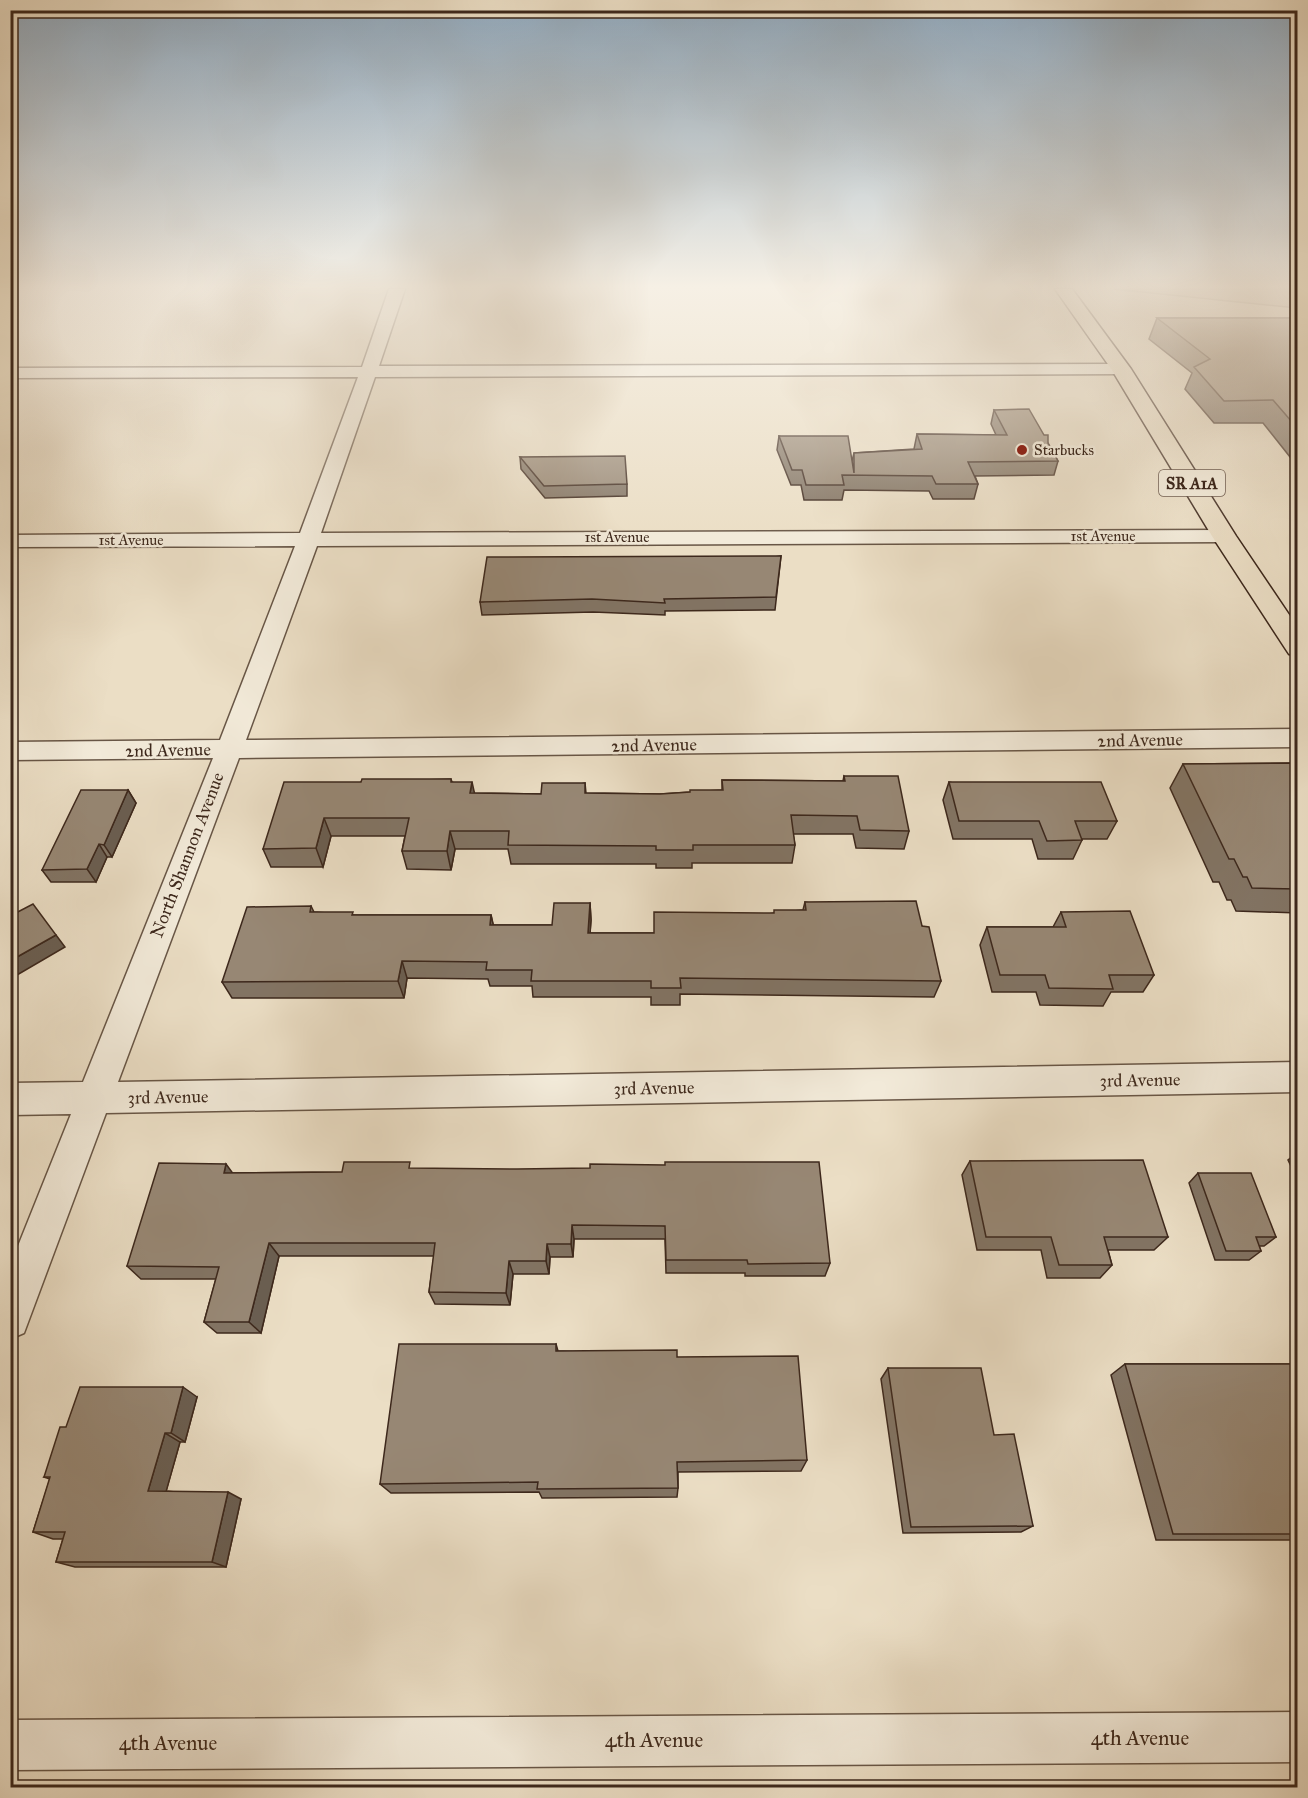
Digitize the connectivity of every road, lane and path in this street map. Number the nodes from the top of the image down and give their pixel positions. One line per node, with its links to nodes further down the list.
1 (10, 373): 2 (street)
2 (27, 373)
3 (368, 373): 6 (street, North Shannon Avenue)
4 (1123, 373): 5 (main road, SR A1A)
5 (1224, 536): 6 (street, 1st Avenue); 8 (main road, SR A1A)
6 (310, 538): 7 (street, 1st Avenue); 10 (street, North Shannon Avenue)
7 (10, 540)
8 (1298, 648)
9 (1298, 738): 10 (street, 2nd Avenue)
10 (228, 749): 11 (street, 2nd Avenue); 13 (street, North Shannon Avenue)
11 (10, 751)
12 (1298, 1077): 13 (street, 3rd Avenue)
13 (93, 1098): 14 (street, 3rd Avenue); 15 (street, North Shannon Avenue)
14 (10, 1099)
15 (10, 1318)
16 (1298, 1737): 17 (street, 4th Avenue)
17 (10, 1745)

